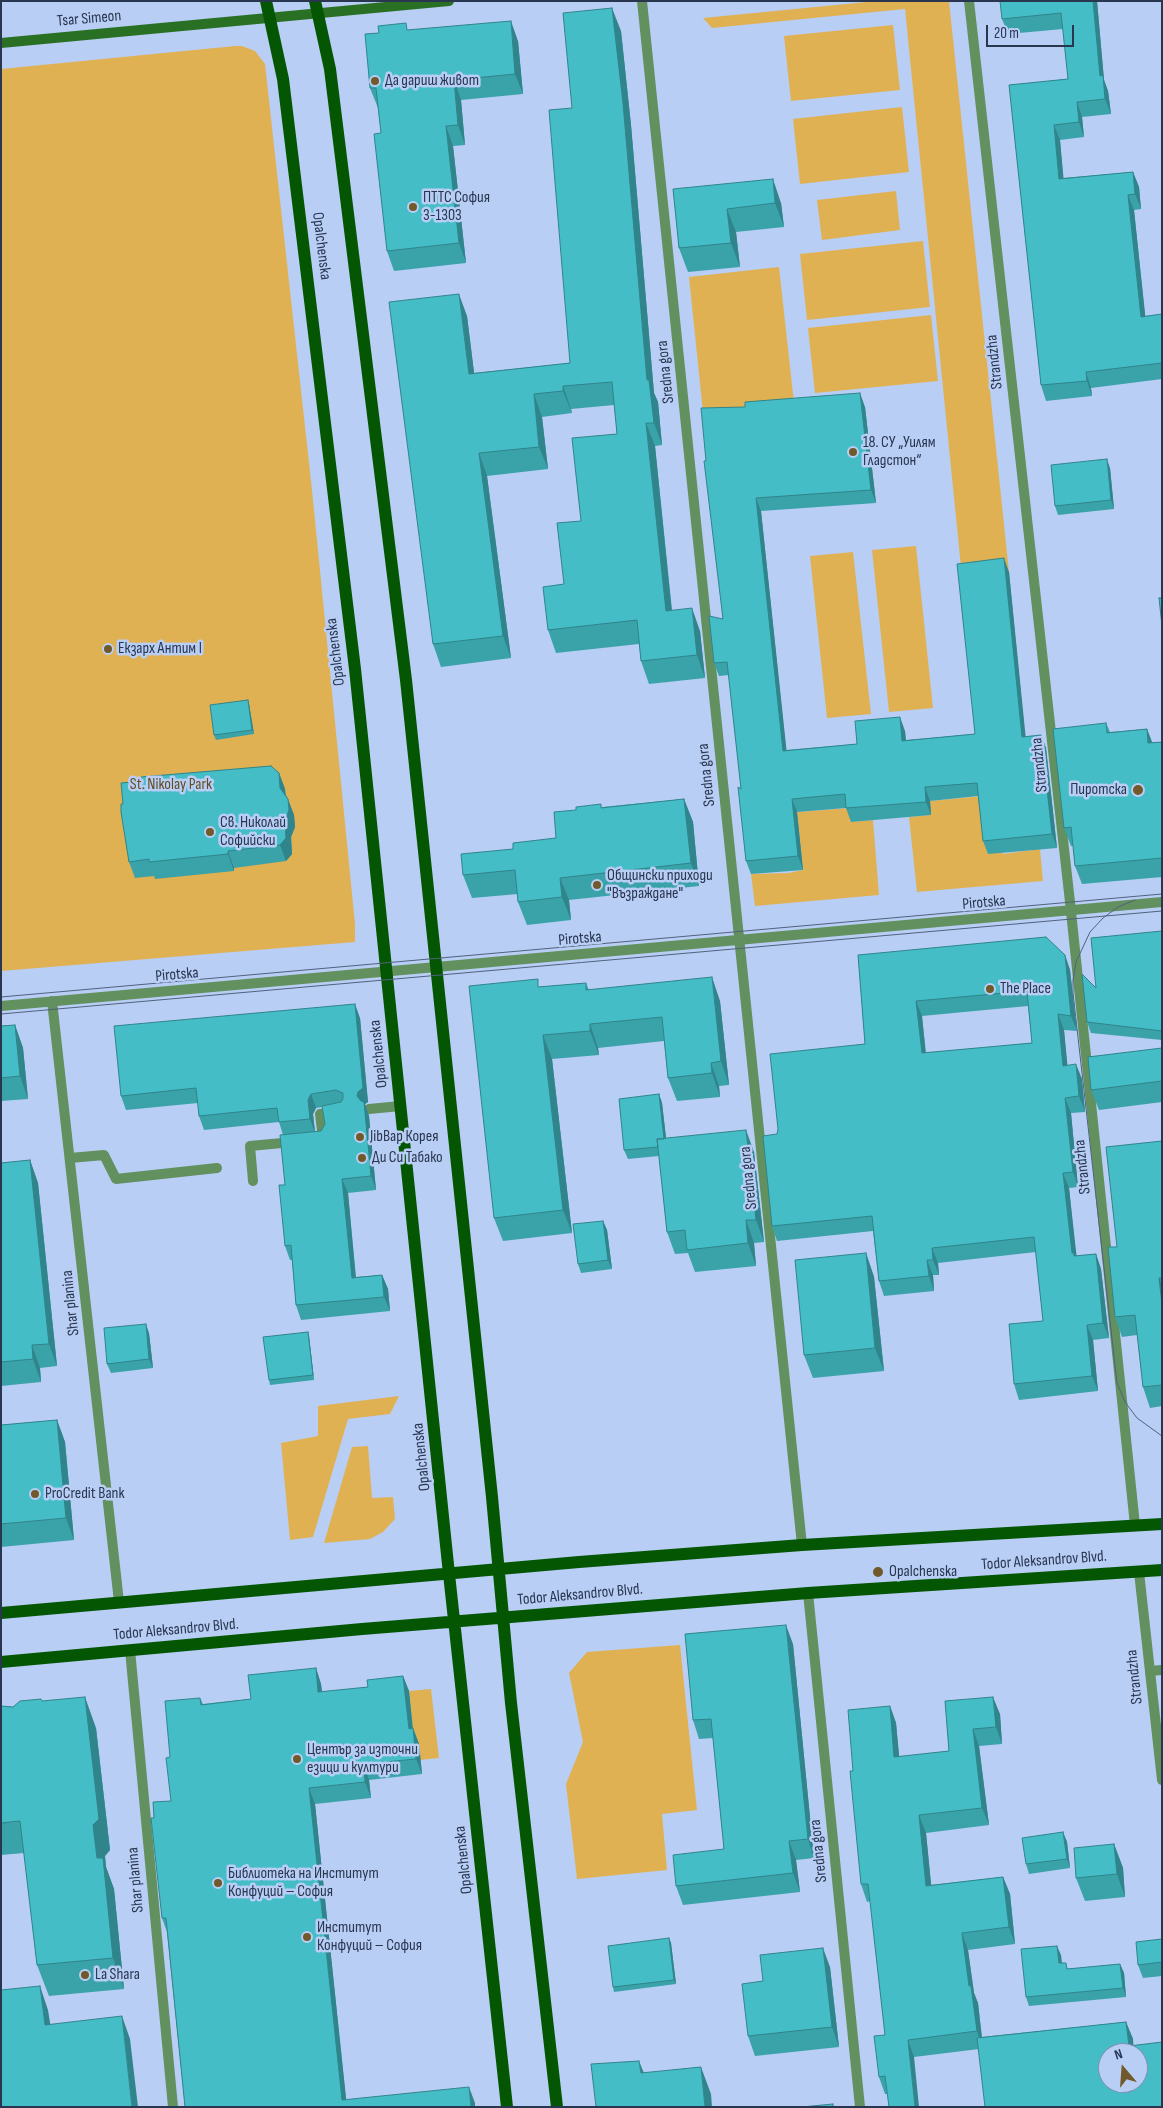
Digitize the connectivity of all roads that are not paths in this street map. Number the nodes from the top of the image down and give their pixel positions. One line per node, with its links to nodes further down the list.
1 (266, 1): 6 (main road, Opalchenska)
2 (449, 1): 5 (street, Tsar Simeon)
3 (642, 1): 10 (street, Sredna gora)
4 (970, 1): 9 (street, Strandzha)
5 (317, 7): 6 (street, Tsar Simeon); 11 (main road, Opalchenska)
6 (270, 18): 7 (street, Tsar Simeon); 12 (main road, Opalchenska)
7 (1, 42)
8 (1162, 902): 9 (street, Pirotska)
9 (1071, 910): 10 (street, Pirotska); 22 (street, Strandzha)
10 (739, 940): 11 (street, Pirotska); 23 (street, Sredna gora)
11 (435, 967): 12 (street, Pirotska); 24 (main road, Opalchenska)
12 (387, 971): 13 (street, Pirotska); 15 (main road, Opalchenska)
13 (52, 1001): 14 (street, Pirotska); 18 (street, Shar planina)
14 (1, 1006)
15 (401, 1106): 16 (street); 27 (main road, Opalchenska)
16 (368, 1109)
17 (342, 1111): 20 (street)
18 (70, 1158): 19 (street); 29 (street, Shar planina)
19 (216, 1168)
20 (253, 1181)
21 (1162, 1524): 22 (main road, Todor Aleksandrov Blvd.)
22 (1135, 1525): 23 (main road, Todor Aleksandrov Blvd.)
23 (802, 1545): 24 (main road, Todor Aleksandrov Blvd.)
24 (499, 1569): 27 (main road, Todor Aleksandrov Blvd.); 31 (main road, Opalchenska)
25 (1162, 1570): 26 (main road, Todor Aleksandrov Blvd.)
26 (1139, 1572): 28 (main road, Todor Aleksandrov Blvd.); 36 (street, Strandzha)
27 (449, 1574): 29 (main road, Todor Aleksandrov Blvd.); 32 (main road, Opalchenska)
28 (808, 1593): 31 (main road, Todor Aleksandrov Blvd.); 41 (street, Sredna gora)
29 (119, 1602): 30 (main road, Todor Aleksandrov Blvd.)
30 (1, 1613)
31 (503, 1618): 32 (main road, Todor Aleksandrov Blvd.); 40 (main road, Opalchenska)
32 (455, 1622): 33 (main road, Todor Aleksandrov Blvd.); 39 (main road, Opalchenska)
33 (130, 1650): 34 (main road, Todor Aleksandrov Blvd.); 38 (street, Shar planina)
34 (1, 1662)
35 (1162, 1670): 36 (street)
36 (1150, 1671): 37 (street, Strandzha)
37 (1162, 1780)
38 (173, 2107)
39 (507, 2107)
40 (557, 2107)
41 (860, 2107)

